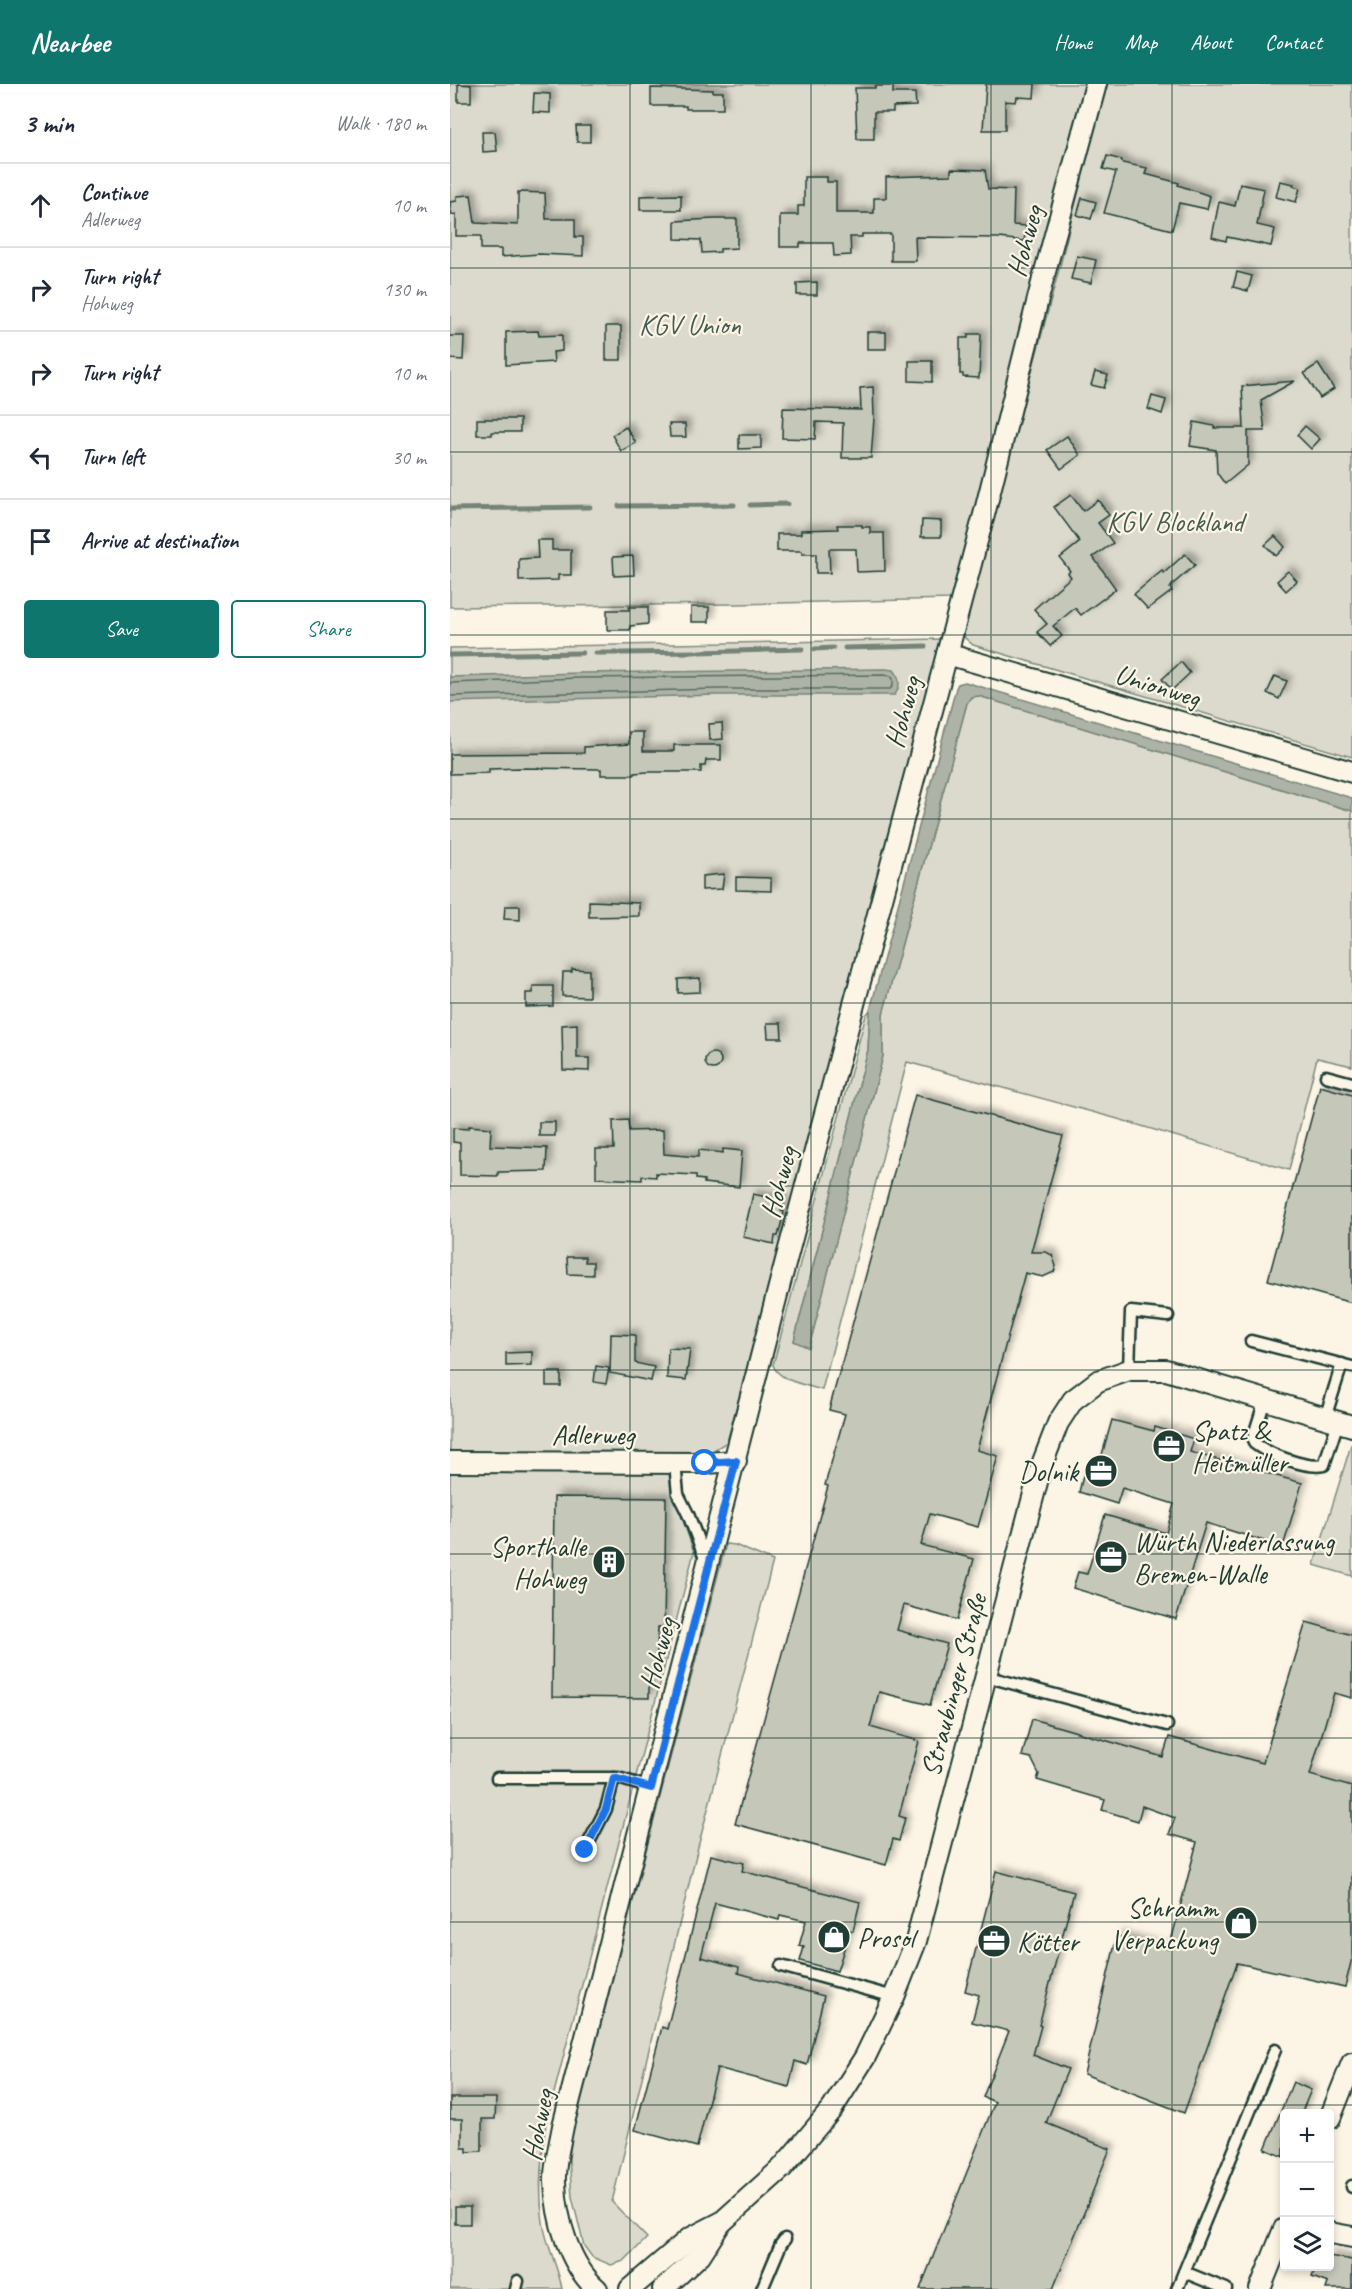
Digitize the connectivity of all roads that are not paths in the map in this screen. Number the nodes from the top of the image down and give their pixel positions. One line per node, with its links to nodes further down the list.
1 (1096, 84): 2 (street, Hohweg)
2 (947, 654): 3 (street, Unionweg); 12 (street, Hohweg)
3 (1352, 772)
4 (1326, 1076): 5 (lane)
5 (1352, 1083)
6 (1168, 1316): 9 (lane)
7 (1251, 1341): 8 (lane)
8 (1347, 1366): 11 (lane)
9 (1129, 1370): 10 (street, Straubinger Straße); 16 (street, Straubinger Straße)
10 (1266, 1400): 11 (street, Straubinger Straße); 11 (lane)
11 (1339, 1422)
12 (736, 1461): 14 (street, Adlerweg); 15 (street, Hohweg)
13 (450, 1462): 14 (street, Adlerweg)
14 (675, 1463): 15 (lane)
15 (708, 1567): 20 (street, Hohweg)
16 (985, 1676): 17 (lane); 23 (street, Straubinger Straße)
17 (1167, 1725)
18 (497, 1778): 19 (lane)
19 (614, 1778): 20 (lane); 21 (lane)
20 (651, 1788): 33 (street, Hohweg)
21 (585, 1850)
22 (781, 1966): 23 (lane)
23 (894, 1997): 27 (street, Straubinger Straße)
24 (1275, 2050): 32 (lane)
25 (1350, 2076): 26 (street)
26 (1334, 2109)
27 (722, 2222): 34 (street, Straubinger Straße); 35 (street, Straubinger Straße)
28 (1334, 2234): 29 (street)
29 (1352, 2237)
30 (785, 2239): 36 (lane)
31 (1280, 2239): 39 (street)
32 (1184, 2272): 37 (lane); 38 (lane)
33 (597, 2289)
34 (630, 2289)
35 (663, 2289)
36 (762, 2289)
37 (1177, 2289)
38 (1226, 2289)
39 (1260, 2289)

